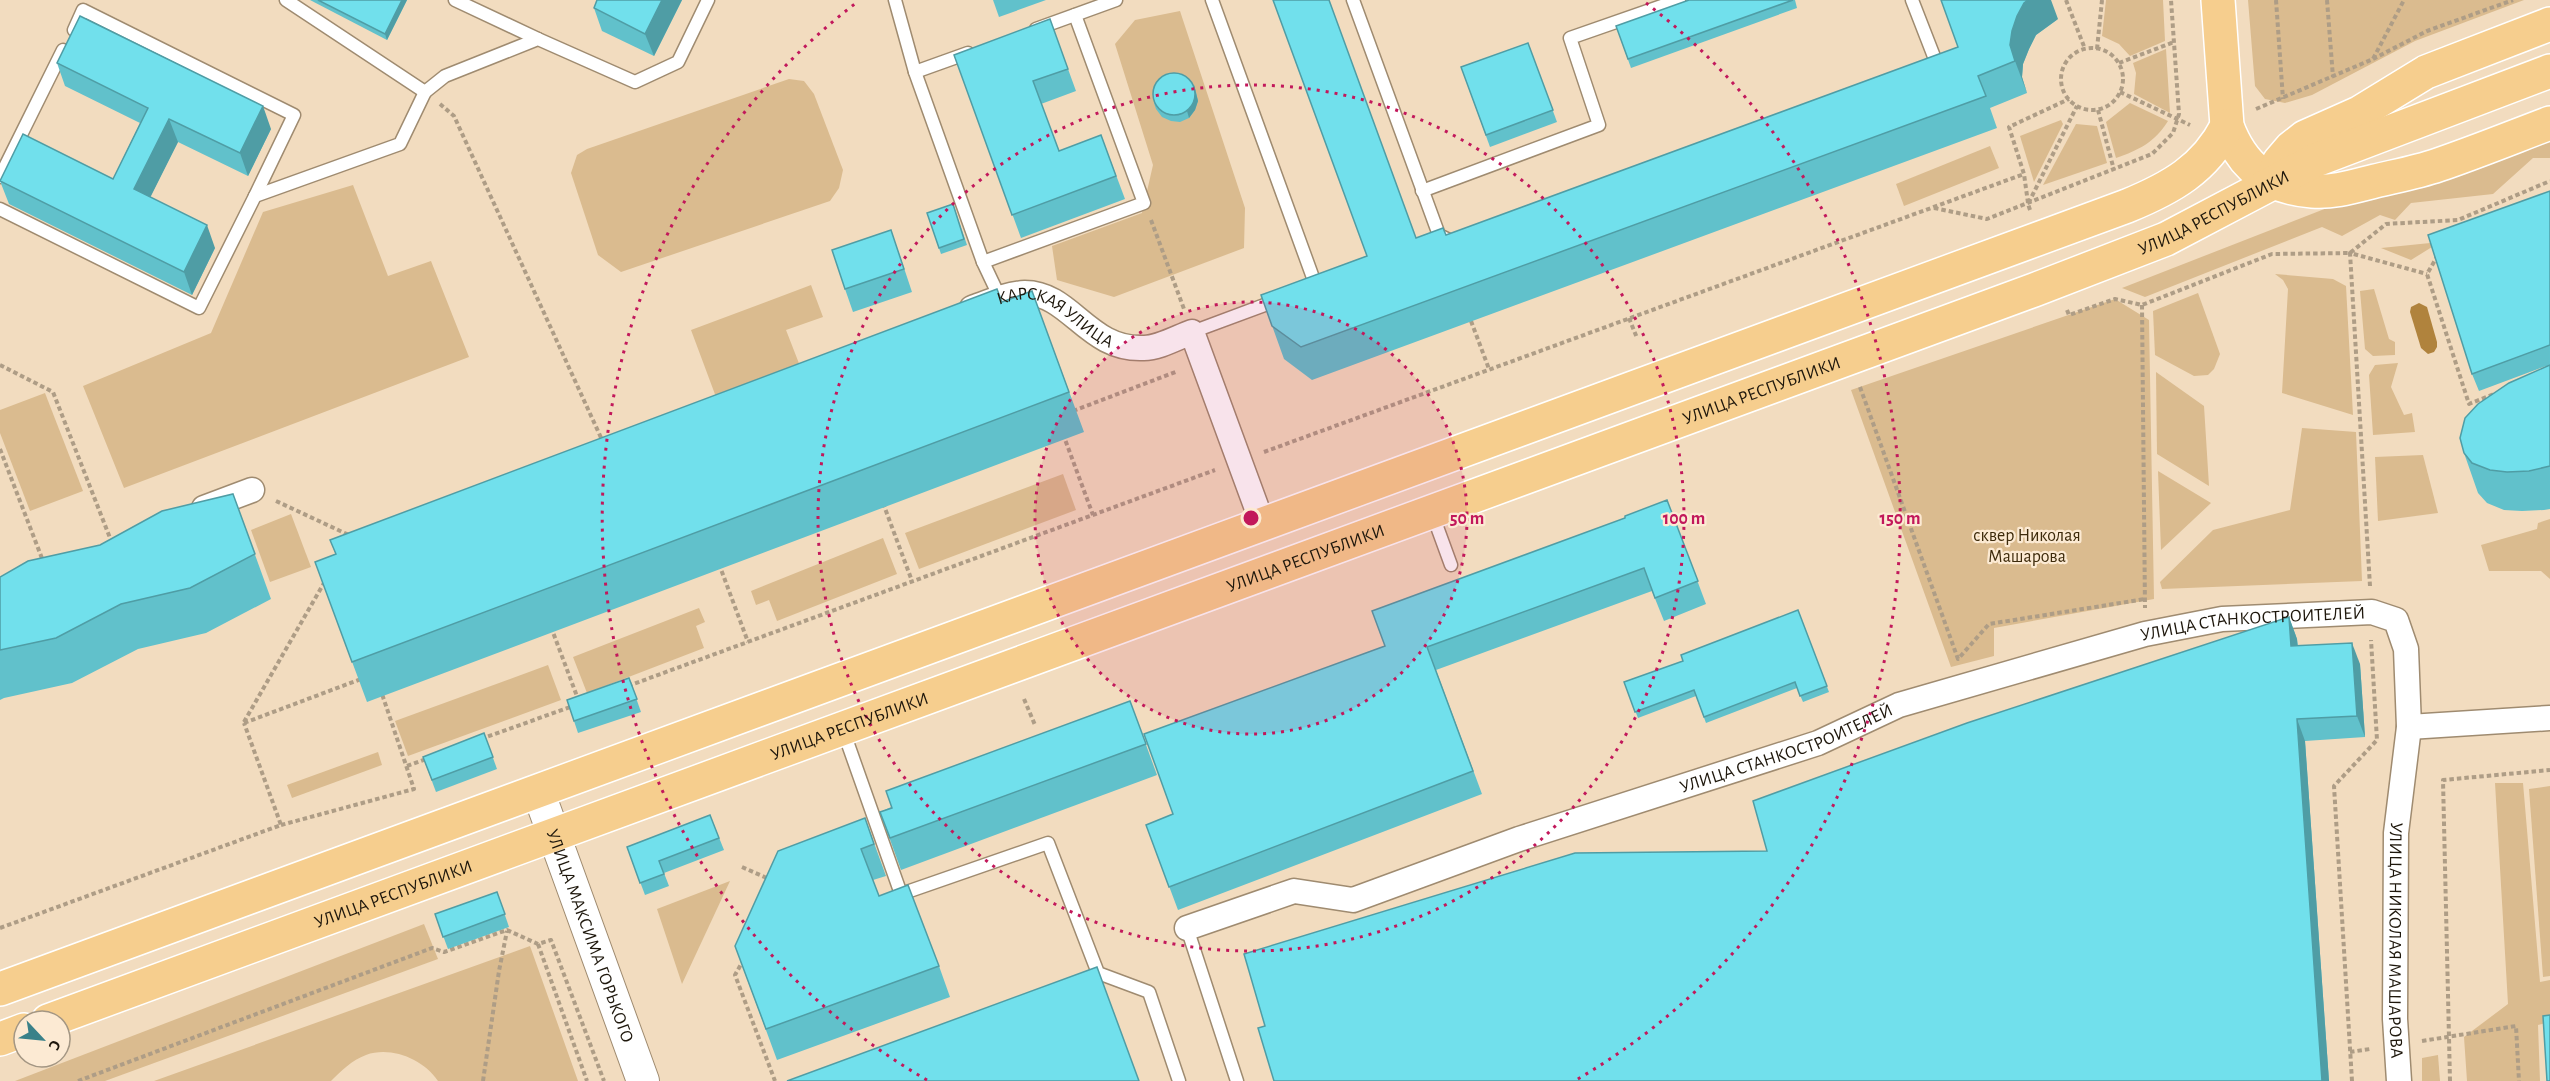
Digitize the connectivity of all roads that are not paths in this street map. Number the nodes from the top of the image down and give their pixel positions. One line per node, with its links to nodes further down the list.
1 (286, 0): 19 (lane)
2 (455, 0): 14 (lane)
3 (708, 0): 14 (lane)
4 (895, 0): 17 (lane)
5 (1116, 0): 11 (lane)
6 (1212, 0): 31 (lane)
7 (1353, 0): 24 (lane)
8 (1679, 0): 24 (lane)
9 (1912, 0): 18 (lane)
10 (2218, 0): 20 (main road)
11 (1075, 15): 13 (lane); 28 (lane)
12 (2550, 24): 23 (main road)
13 (1021, 34)
14 (538, 39): 19 (lane)
15 (979, 49): 17 (lane)
16 (2550, 71): 23 (main road, УЛИЦА РЕСПУБЛИКИ)
17 (915, 72): 28 (lane)
18 (1929, 77)
19 (425, 92): 25 (lane)
20 (2227, 121): 23 (main road); 35 (main road)
21 (2550, 123): 23 (main road)
22 (0, 177): 25 (lane)
23 (2273, 181): 33 (main road, УЛИЦА РЕСПУБЛИКИ)
24 (1422, 190): 27 (lane)
25 (255, 196): 26 (lane)
26 (0, 209)
27 (1457, 243)
28 (983, 262): 29 (lane)
29 (1000, 298): 30 (street, КАРСКАЯ УЛИЦА); 31 (street, КАРСКАЯ УЛИЦА)
30 (956, 314)
31 (1192, 332): 35 (street)
32 (252, 490): 34 (street)
33 (1431, 512): 36 (lane); 40 (main road, УЛИЦА РЕСПУБЛИКИ)
34 (187, 514)
35 (1263, 525): 41 (main road)
36 (1451, 565)
37 (2396, 620): 39 (street, УЛИЦА НИКОЛАЯ МАШАРОВА); 43 (street, УЛИЦА СТАНКОСТРОИТЕЛЕЙ)
38 (2550, 718): 39 (street)
39 (2409, 727): 49 (street, УЛИЦА НИКОЛАЯ МАШАРОВА)
40 (843, 728): 42 (main road, УЛИЦА РЕСПУБЛИКИ); 47 (lane)
41 (538, 791): 42 (street, УЛИЦА МАКСИМА ГОРЬКОГО); 44 (main road)
42 (555, 834): 45 (main road, УЛИЦА РЕСПУБЛИКИ); 46 (street, УЛИЦА МАКСИМА ГОРЬКОГО)
43 (1187, 928): 48 (lane)
44 (0, 990)
45 (72, 1012)
46 (643, 1081)
47 (1179, 1081)
48 (1238, 1081)
49 (2399, 1081)

